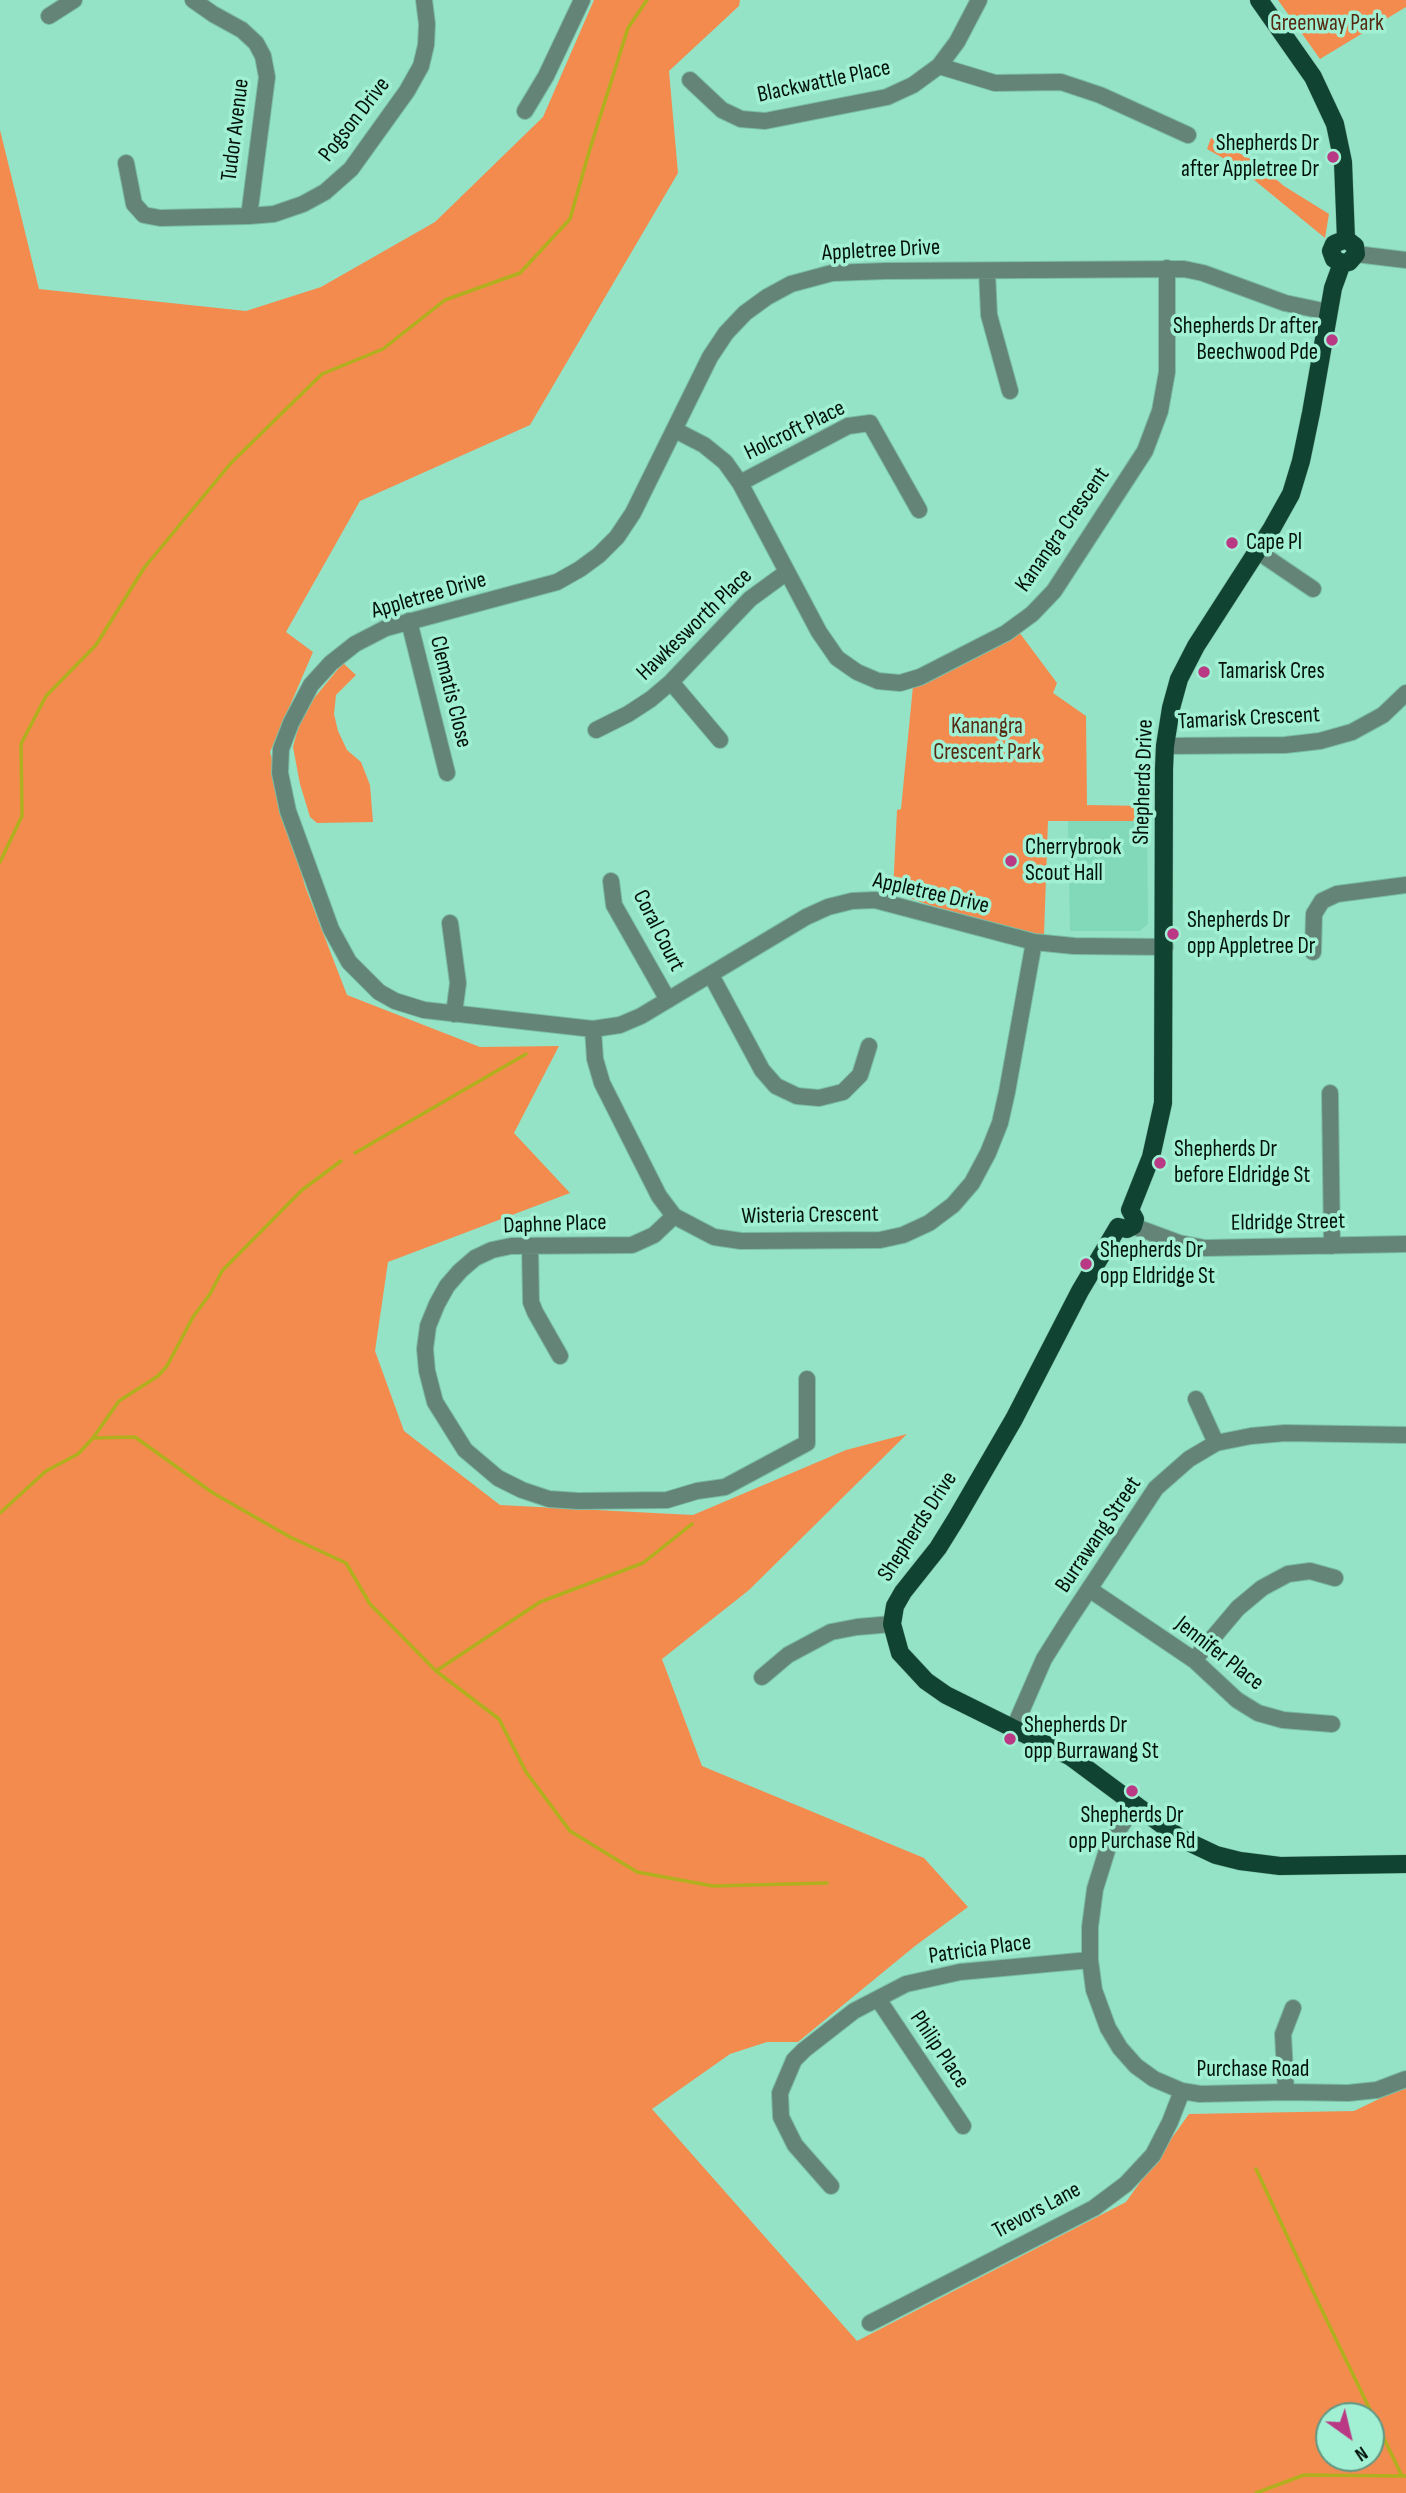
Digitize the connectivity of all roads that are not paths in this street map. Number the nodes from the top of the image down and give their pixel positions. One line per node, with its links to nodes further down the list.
1 (74, 0): 7 (street)
2 (193, 0): 13 (street, Tudor Avenue)
3 (424, 0): 13 (street, Pogson Drive)
4 (582, 0): 10 (street)
5 (979, 0): 8 (street, Blackwattle Place)
6 (1259, 0): 14 (main road, Shepherds Drive)
7 (49, 16)
8 (939, 65): 9 (street, Blackwattle Place); 11 (street)
9 (690, 80)
10 (525, 111)
11 (1188, 135)
12 (125, 163): 13 (street, Pogson Drive)
13 (248, 216)
14 (1348, 252): 15 (street); 18 (main road, Shepherds Drive)
15 (1406, 260)
16 (1167, 268): 17 (street, Appletree Drive); 18 (street, Appletree Drive); 24 (street, Kanangra Crescent)
17 (987, 271): 19 (street); 20 (street, Appletree Drive)
18 (1328, 312): 23 (main road, Shepherds Drive)
19 (1010, 391)
20 (675, 430): 21 (street, Kanangra Crescent); 26 (street, Appletree Drive)
21 (740, 483): 22 (street, Holcroft Place); 24 (street, Kanangra Crescent)
22 (919, 510)
23 (1257, 551): 25 (street); 31 (main road, Shepherds Drive)
24 (787, 572): 27 (street, Hawkesworth Place)
25 (1313, 589)
26 (409, 621): 32 (street, Clematis Close); 41 (street, Appletree Drive)
27 (671, 682): 29 (street, Hawkesworth Place); 30 (street)
28 (1406, 693): 31 (street, Tamarisk Crescent)
29 (596, 730)
30 (720, 740)
31 (1165, 746): 37 (main road, Shepherds Drive)
32 (447, 773)
33 (611, 881): 40 (street, Coral Court)
34 (1406, 885): 38 (street)
35 (450, 923): 41 (street)
36 (1034, 942): 37 (street, Appletree Drive); 39 (street, Appletree Drive); 45 (street, Wisteria Crescent)
37 (1165, 947): 46 (main road, Shepherds Drive)
38 (1313, 951)
39 (711, 975): 40 (street, Appletree Drive); 43 (street)
40 (668, 1000): 42 (street, Appletree Drive)
41 (454, 1014): 42 (street, Appletree Drive)
42 (593, 1029): 45 (street, Wisteria Crescent)
43 (869, 1045)
44 (1330, 1093): 48 (street)
45 (674, 1216): 49 (street, Daphne Place)
46 (1127, 1221): 48 (street, Eldridge Street); 57 (main road, Shepherds Drive)
47 (1406, 1244): 48 (street, Eldridge Street)
48 (1332, 1245)
49 (530, 1246): 50 (street); 51 (street, Daphne Place)
50 (560, 1356)
51 (807, 1379)
52 (1196, 1399): 54 (street)
53 (1406, 1435): 54 (street, Burrawang Street)
54 (1216, 1443): 56 (street, Burrawang Street)
55 (1335, 1578): 58 (street)
56 (1089, 1589): 58 (street, Jennifer Place); 61 (street, Burrawang Street)
57 (892, 1624): 59 (street); 61 (main road)
58 (1194, 1660): 60 (street, Jennifer Place)
59 (762, 1677)
60 (1332, 1724)
61 (1013, 1730): 62 (main road)
62 (1135, 1805): 63 (main road); 64 (street, Purchase Road)
63 (1406, 1864)
64 (1090, 1960): 65 (street, Patricia Place); 68 (street, Purchase Road)
65 (878, 1999): 70 (street, Philip Place); 71 (street, Patricia Place)
66 (1293, 2008): 69 (street)
67 (1406, 2079): 69 (street, Purchase Road)
68 (1182, 2091): 69 (street, Purchase Road); 72 (street, Trevors Lane)
69 (1286, 2092)
70 (963, 2126)
71 (831, 2186)
72 (870, 2323)

